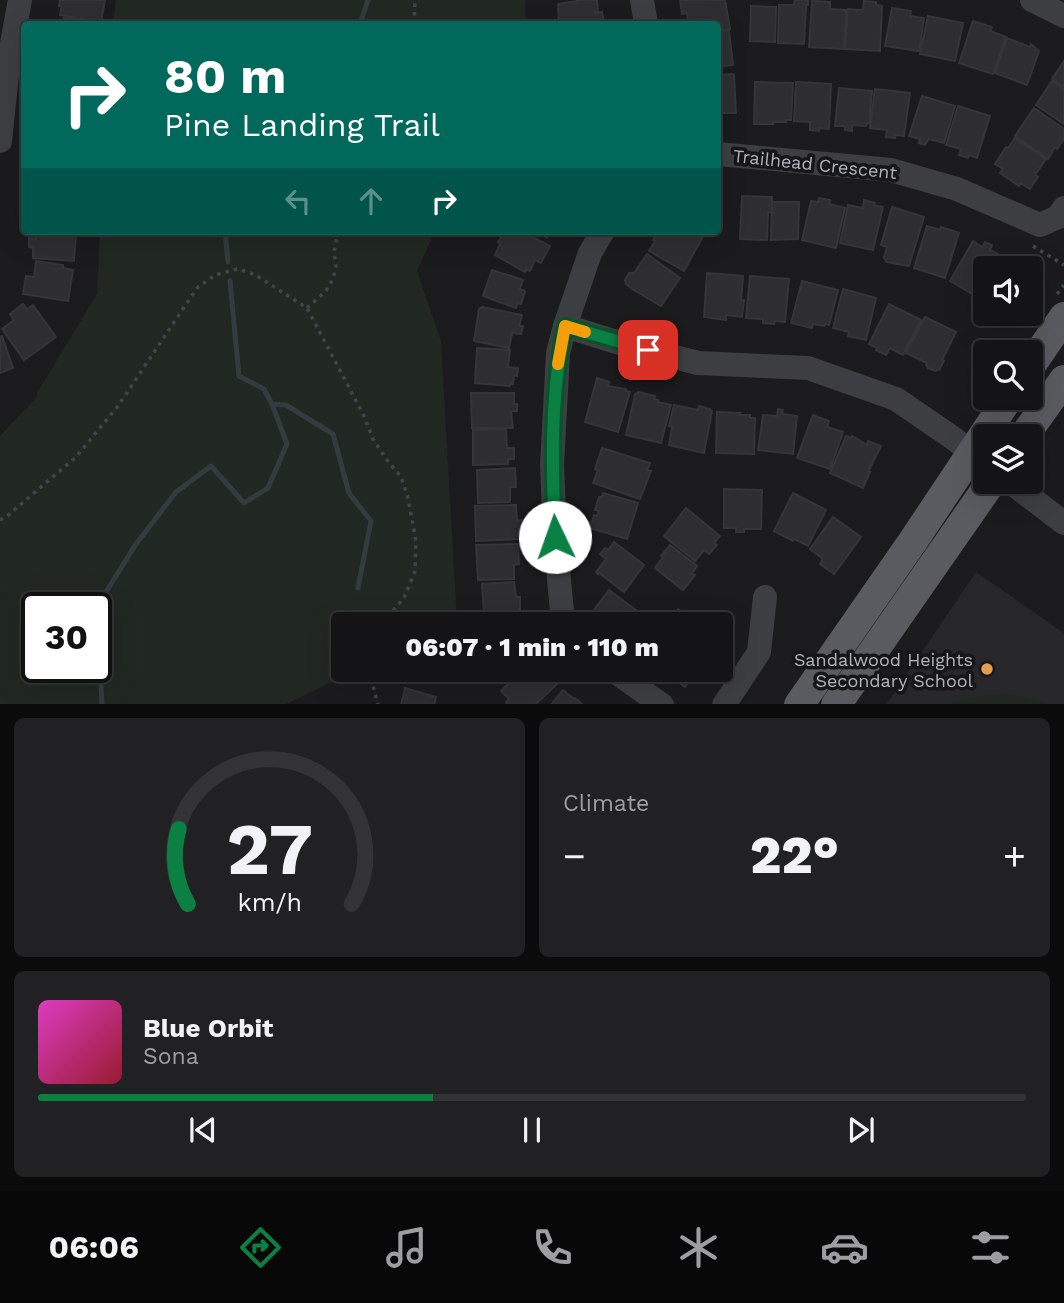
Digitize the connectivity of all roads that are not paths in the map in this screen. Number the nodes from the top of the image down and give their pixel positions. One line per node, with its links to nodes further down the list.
1 (20, 0): 6 (street)
2 (642, 0): 5 (street)
3 (1032, 0): 4 (street)
4 (1064, 16)
5 (646, 21)
6 (2, 96): 7 (street)
7 (0, 141)
8 (721, 154): 9 (street, Trailhead Crescent)
9 (1064, 208)
10 (601, 235): 12 (street)
11 (1064, 317): 13 (main road)
12 (565, 326): 16 (street); 22 (street)
13 (1043, 348)
14 (1064, 380): 15 (main road)
15 (1033, 424)
16 (973, 454)
17 (973, 464): 26 (main road)
18 (983, 494): 27 (main road)
19 (1026, 494): 20 (street)
20 (1064, 523)
21 (765, 597): 25 (street)
22 (562, 612)
23 (630, 682): 24 (street)
24 (661, 704)
25 (724, 704)
26 (800, 704)
27 (837, 704)

